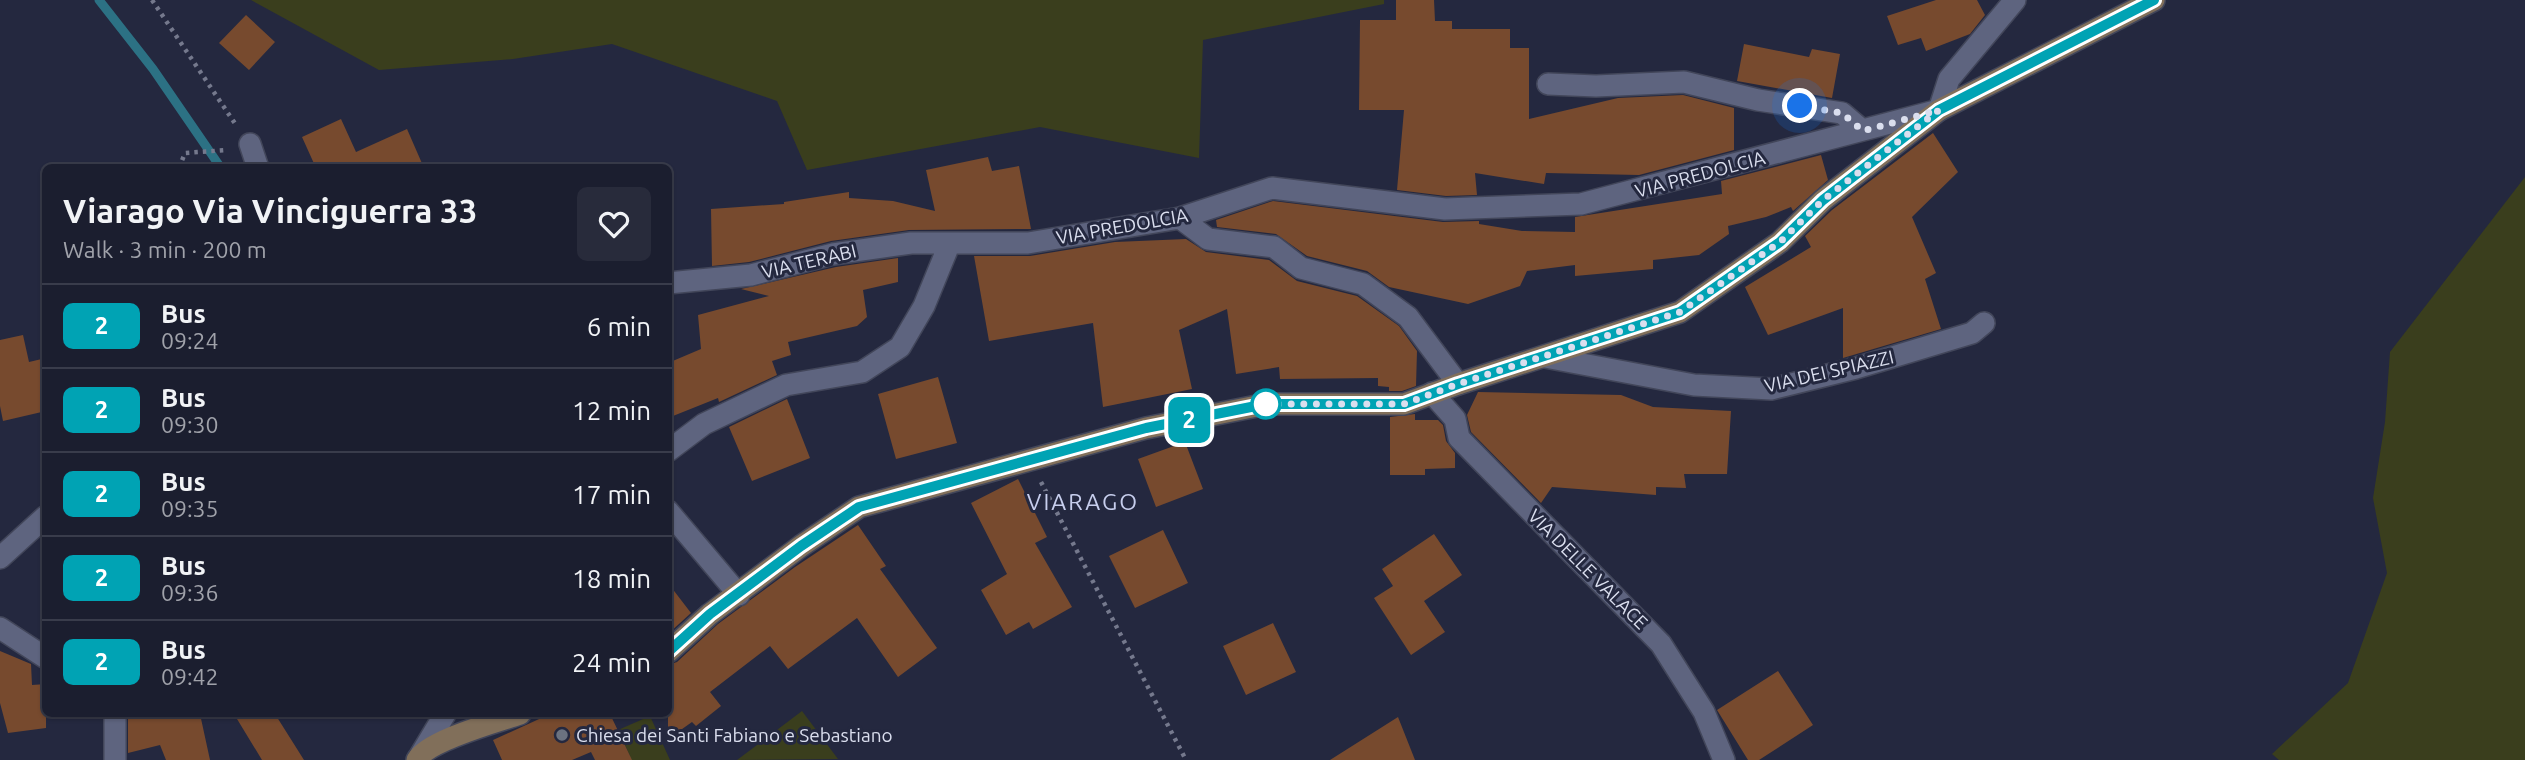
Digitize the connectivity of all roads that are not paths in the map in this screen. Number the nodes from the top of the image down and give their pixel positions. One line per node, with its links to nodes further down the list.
1 (2015, 0): 4 (street)
2 (2154, 0): 4 (street)
3 (1548, 84): 5 (street)
4 (1939, 110): 5 (street, VIA PREDOLCIA); 12 (street)
5 (1863, 131): 8 (street, VIA PREDOLCIA)
6 (243, 147): 7 (street)
7 (255, 164)
8 (1180, 218): 9 (street, VIA PREDOLCIA); 13 (street)
9 (949, 245): 10 (street, VIA TERABI); 15 (street)
10 (672, 283)
11 (1984, 323): 12 (street, VIA DEI SPIAZZI)
12 (1545, 357): 13 (street)
13 (1458, 384): 14 (street)
14 (1432, 393): 19 (street); 28 (street, VIA DELLE VALACE)
15 (672, 448)
16 (672, 516): 19 (street)
17 (42, 520): 18 (street)
18 (0, 558)
19 (738, 594): 21 (street)
20 (0, 628): 22 (street)
21 (672, 648)
22 (42, 655)
23 (115, 717): 27 (street)
24 (443, 717): 26 (street)
25 (511, 717): 26 (street)
26 (419, 757)
27 (115, 760)
28 (1724, 760)

